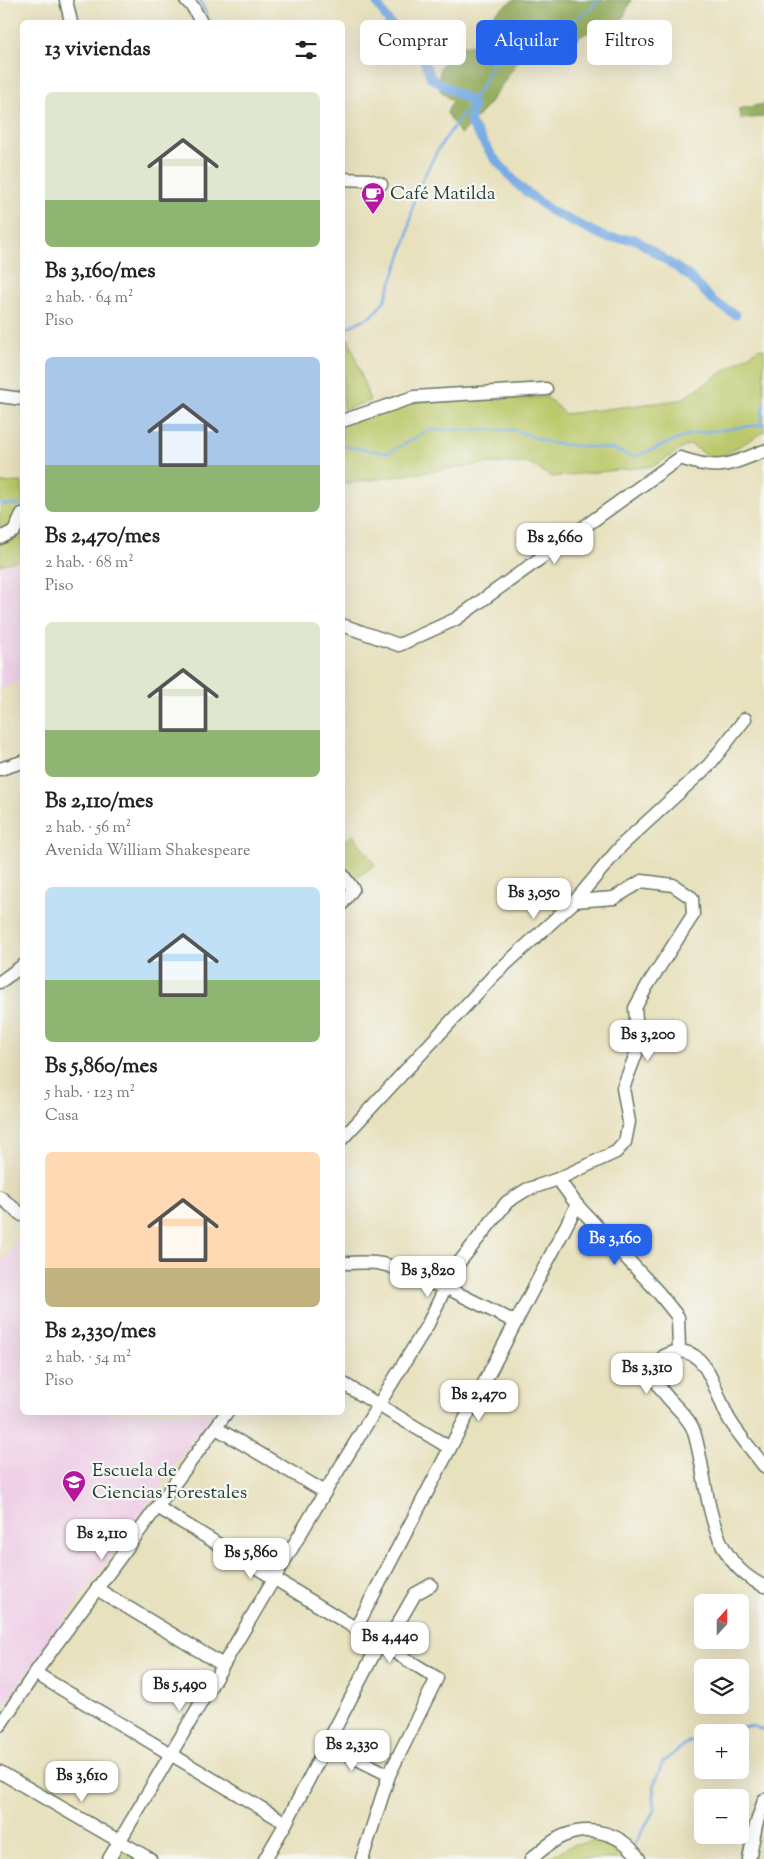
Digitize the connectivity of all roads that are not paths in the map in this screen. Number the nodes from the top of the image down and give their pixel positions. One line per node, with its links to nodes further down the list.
1 (66, 0): 3 (street)
2 (186, 0): 4 (street)
3 (71, 20)
4 (200, 20)
5 (345, 179): 6 (street)
6 (381, 184)
7 (546, 389): 10 (street)
8 (0, 396): 9 (street)
9 (20, 399)
10 (345, 420)
11 (764, 451): 14 (street)
12 (20, 520): 13 (street)
13 (0, 538)
14 (345, 627)
15 (745, 719): 20 (street)
16 (20, 763): 17 (street)
17 (0, 769)
18 (345, 878): 19 (street)
19 (345, 900)
20 (576, 901): 23 (street); 24 (street)
21 (20, 967): 22 (street)
22 (0, 982)
23 (345, 1136)
24 (558, 1179): 26 (street); 29 (street)
25 (0, 1196): 27 (street)
26 (577, 1205): 30 (street); 31 (street)
27 (20, 1213)
28 (345, 1263): 29 (street)
29 (445, 1287): 30 (street); 33 (street)
30 (514, 1322): 36 (street)
31 (679, 1351): 37 (street); 42 (street)
32 (345, 1385): 33 (street)
33 (379, 1404): 36 (street); 38 (street)
34 (225, 1415): 35 (street)
35 (216, 1428): 38 (street); 39 (street)
36 (450, 1448): 44 (street)
37 (764, 1466)
38 (325, 1492): 40 (street)
39 (159, 1508): 40 (street); 43 (street)
40 (275, 1578): 44 (street); 46 (street)
41 (431, 1585): 45 (street)
42 (764, 1586)
43 (97, 1589): 46 (street); 47 (street)
44 (356, 1628): 45 (street)
45 (383, 1644): 49 (street); 52 (street)
46 (223, 1665): 50 (street)
47 (35, 1673): 48 (street); 50 (street)
48 (0, 1725)
49 (327, 1744): 52 (street); 54 (street)
50 (172, 1754): 54 (street); 55 (street)
51 (0, 1772): 55 (street)
52 (389, 1775): 60 (street)
53 (764, 1800): 62 (street)
54 (286, 1823): 59 (street)
55 (120, 1841): 57 (street); 58 (street)
56 (634, 1852): 61 (street)
57 (110, 1859)
58 (150, 1859)
59 (265, 1859)
60 (362, 1859)
61 (531, 1859)
62 (749, 1859)

